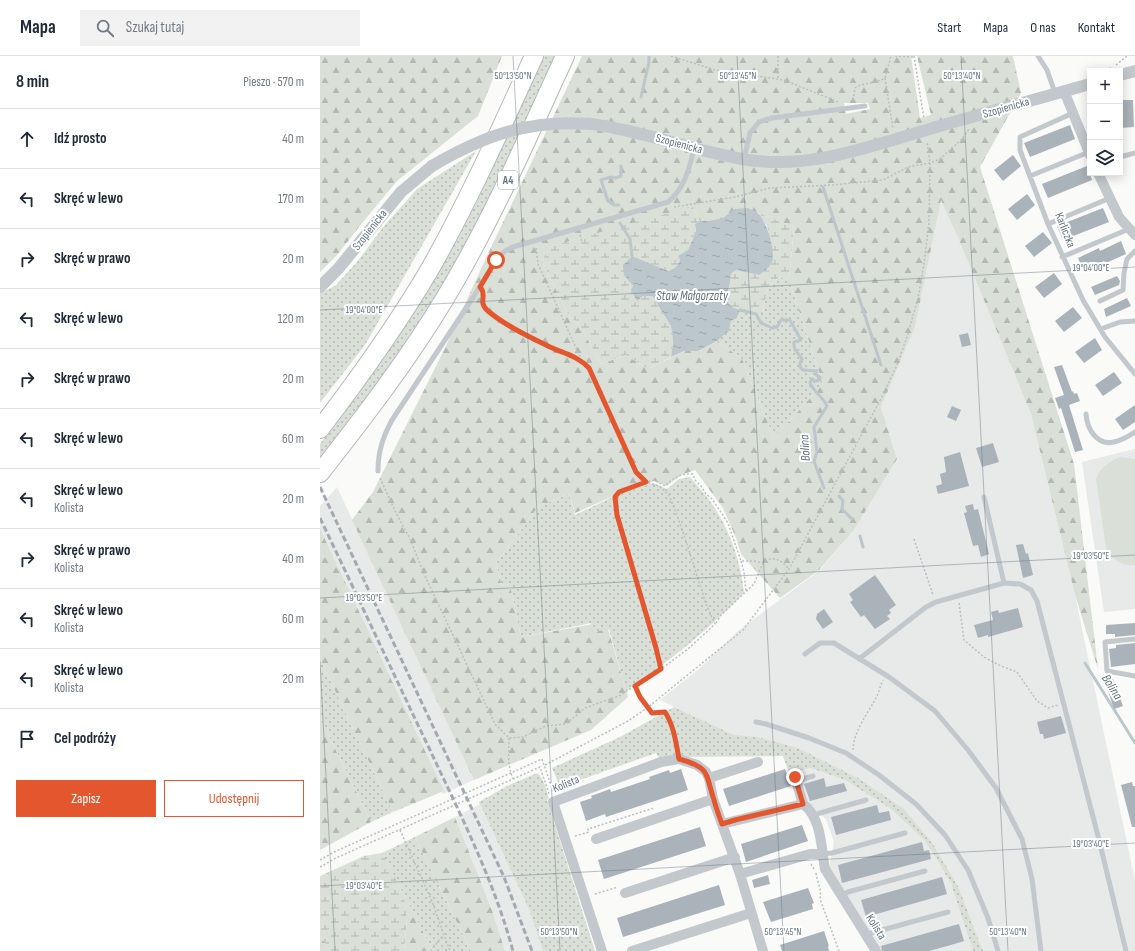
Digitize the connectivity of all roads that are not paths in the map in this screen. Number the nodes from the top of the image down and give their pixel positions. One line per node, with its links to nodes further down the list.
1 (534, 56): 29 (highway, A4)
2 (565, 56): 32 (highway, A4)
3 (1038, 56): 7 (lane)
4 (1135, 71): 5 (street)
5 (1123, 74)
6 (1087, 85): 7 (street, Szopienicka)
7 (1060, 93): 9 (street); 15 (street, Szopienicka)
8 (865, 106): 15 (lane)
9 (1073, 113): 11 (street); 16 (lane, Karliczka)
10 (695, 148): 15 (street, Szopienicka); 23 (street, Szopienicka, bridge); 31 (lane)
11 (1087, 148)
12 (1135, 153): 14 (lane)
13 (1087, 154): 16 (lane)
14 (1123, 156)
15 (744, 160)
16 (1030, 176): 19 (lane, Karliczka)
17 (1099, 176): 18 (street)
18 (1110, 198): 19 (lane); 20 (street)
19 (1048, 224): 22 (lane, Karliczka)
20 (1132, 232): 22 (lane)
21 (1135, 251): 24 (lane)
22 (1062, 257): 26 (lane, Karliczka)
23 (320, 287)
24 (1100, 301)
25 (1135, 321): 26 (lane)
26 (1101, 329): 27 (lane, Karliczka)
27 (1135, 374)
28 (1086, 414): 30 (lane)
29 (320, 429)
30 (1135, 432)
31 (378, 471)
32 (320, 473)
33 (984, 497): 34 (lane)
34 (1004, 583): 37 (lane); 66 (lane)
35 (1135, 639): 38 (lane)
36 (805, 654): 37 (lane)
37 (859, 659): 65 (lane)
38 (1135, 676)
39 (756, 722): 64 (lane)
40 (758, 762): 42 (street)
41 (813, 776): 43 (lane)
42 (709, 778): 44 (street); 60 (street, Kolista)
43 (796, 779): 46 (street, Kolista)
44 (713, 799): 48 (street); 50 (street)
45 (866, 800): 47 (lane)
46 (803, 804): 47 (street, Kolista); 48 (street)
47 (813, 816): 51 (street, Kolista)
48 (722, 824): 52 (street)
49 (905, 833): 51 (lane)
50 (596, 839)
51 (822, 854): 54 (street); 56 (street, Kolista)
52 (734, 857): 54 (street); 55 (street)
53 (924, 871): 56 (lane)
54 (740, 874): 58 (street)
55 (625, 893)
56 (841, 896): 59 (street, Kolista)
57 (948, 912): 59 (lane)
58 (751, 913): 61 (street); 62 (street)
59 (866, 936): 63 (street, Kolista)
60 (602, 951)
61 (632, 951)
62 (763, 951)
63 (876, 951)
64 (998, 951)
65 (1041, 951)
66 (1126, 951)

